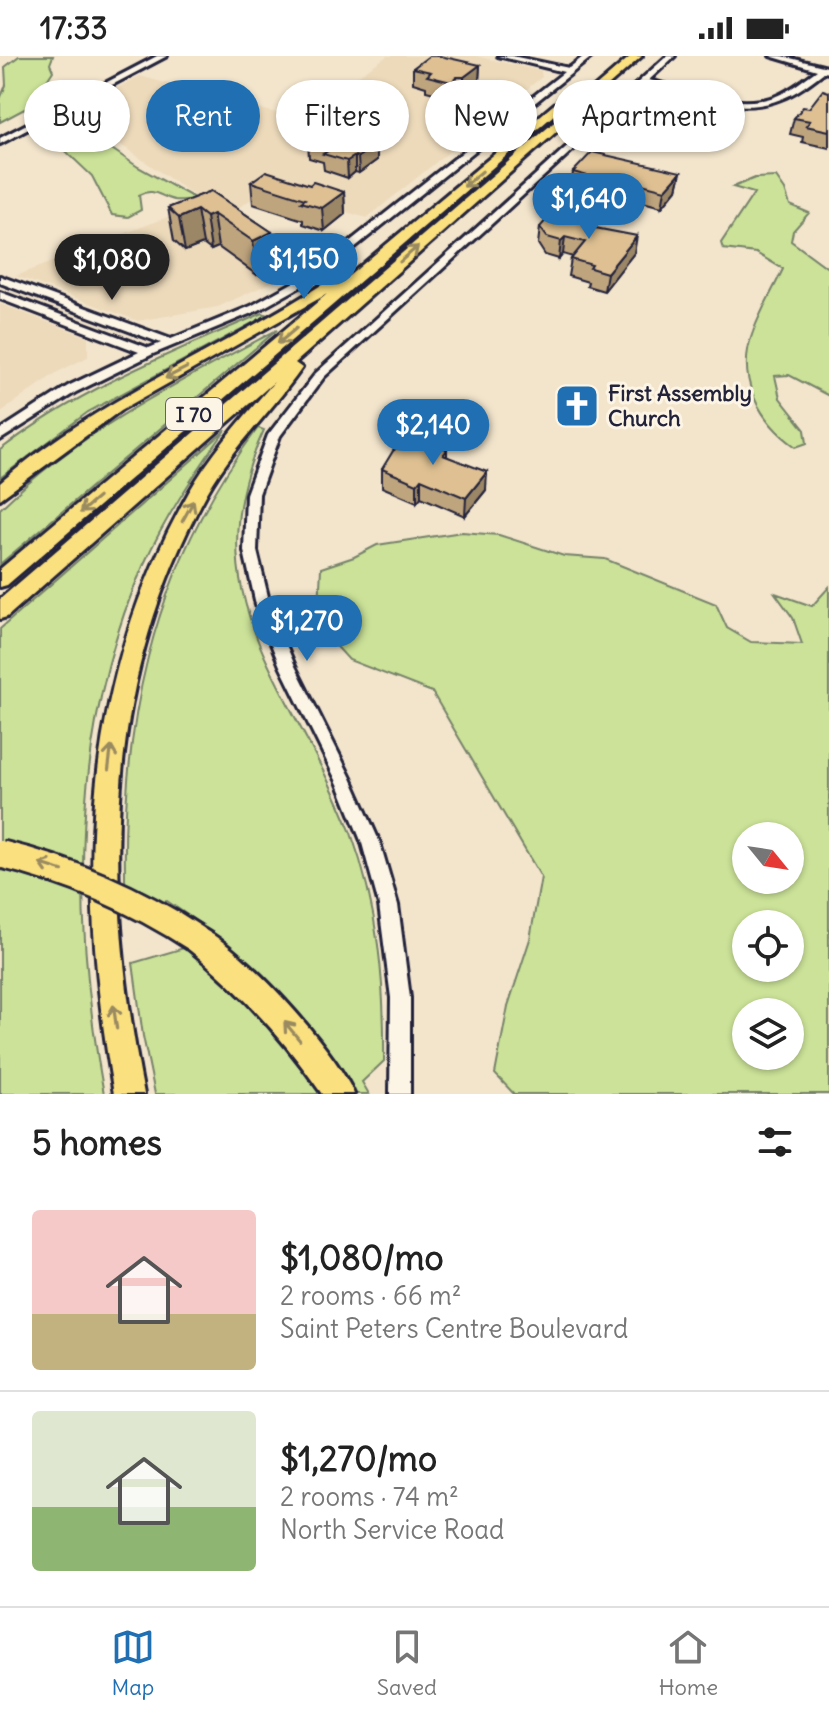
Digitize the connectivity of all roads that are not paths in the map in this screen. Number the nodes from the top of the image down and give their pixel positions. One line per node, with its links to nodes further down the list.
1 (150, 56): 16 (street)
2 (163, 56): 17 (street)
3 (502, 56): 9 (street)
4 (586, 56): 9 (street); 11 (street)
5 (618, 56): 19 (highway, I 70, one-way to 19)
6 (637, 56): 22 (highway, I 70, one-way to 6)
7 (671, 56): 13 (street)
8 (774, 56): 10 (street)
9 (536, 63): 11 (street); 14 (street)
10 (826, 70): 15 (street)
11 (570, 71): 12 (street)
12 (558, 80)
13 (645, 80)
14 (553, 84): 23 (street)
15 (745, 101)
16 (0, 134)
17 (0, 141)
18 (566, 152): 32 (street)
19 (389, 249): 26 (highway, one-way to 26); 27 (highway, I 70, one-way to 27)
20 (0, 279): 23 (street)
21 (0, 295): 24 (street)
22 (330, 324): 28 (highway, I 70); 30 (highway, one-way to 22)
23 (171, 343): 24 (street)
24 (149, 352): 25 (street)
25 (0, 436)
26 (0, 493)
27 (0, 580)
28 (0, 611)
29 (0, 854): 31 (highway, one-way to 29, bridge)
30 (129, 1094)
31 (339, 1094)
32 (400, 1094)

